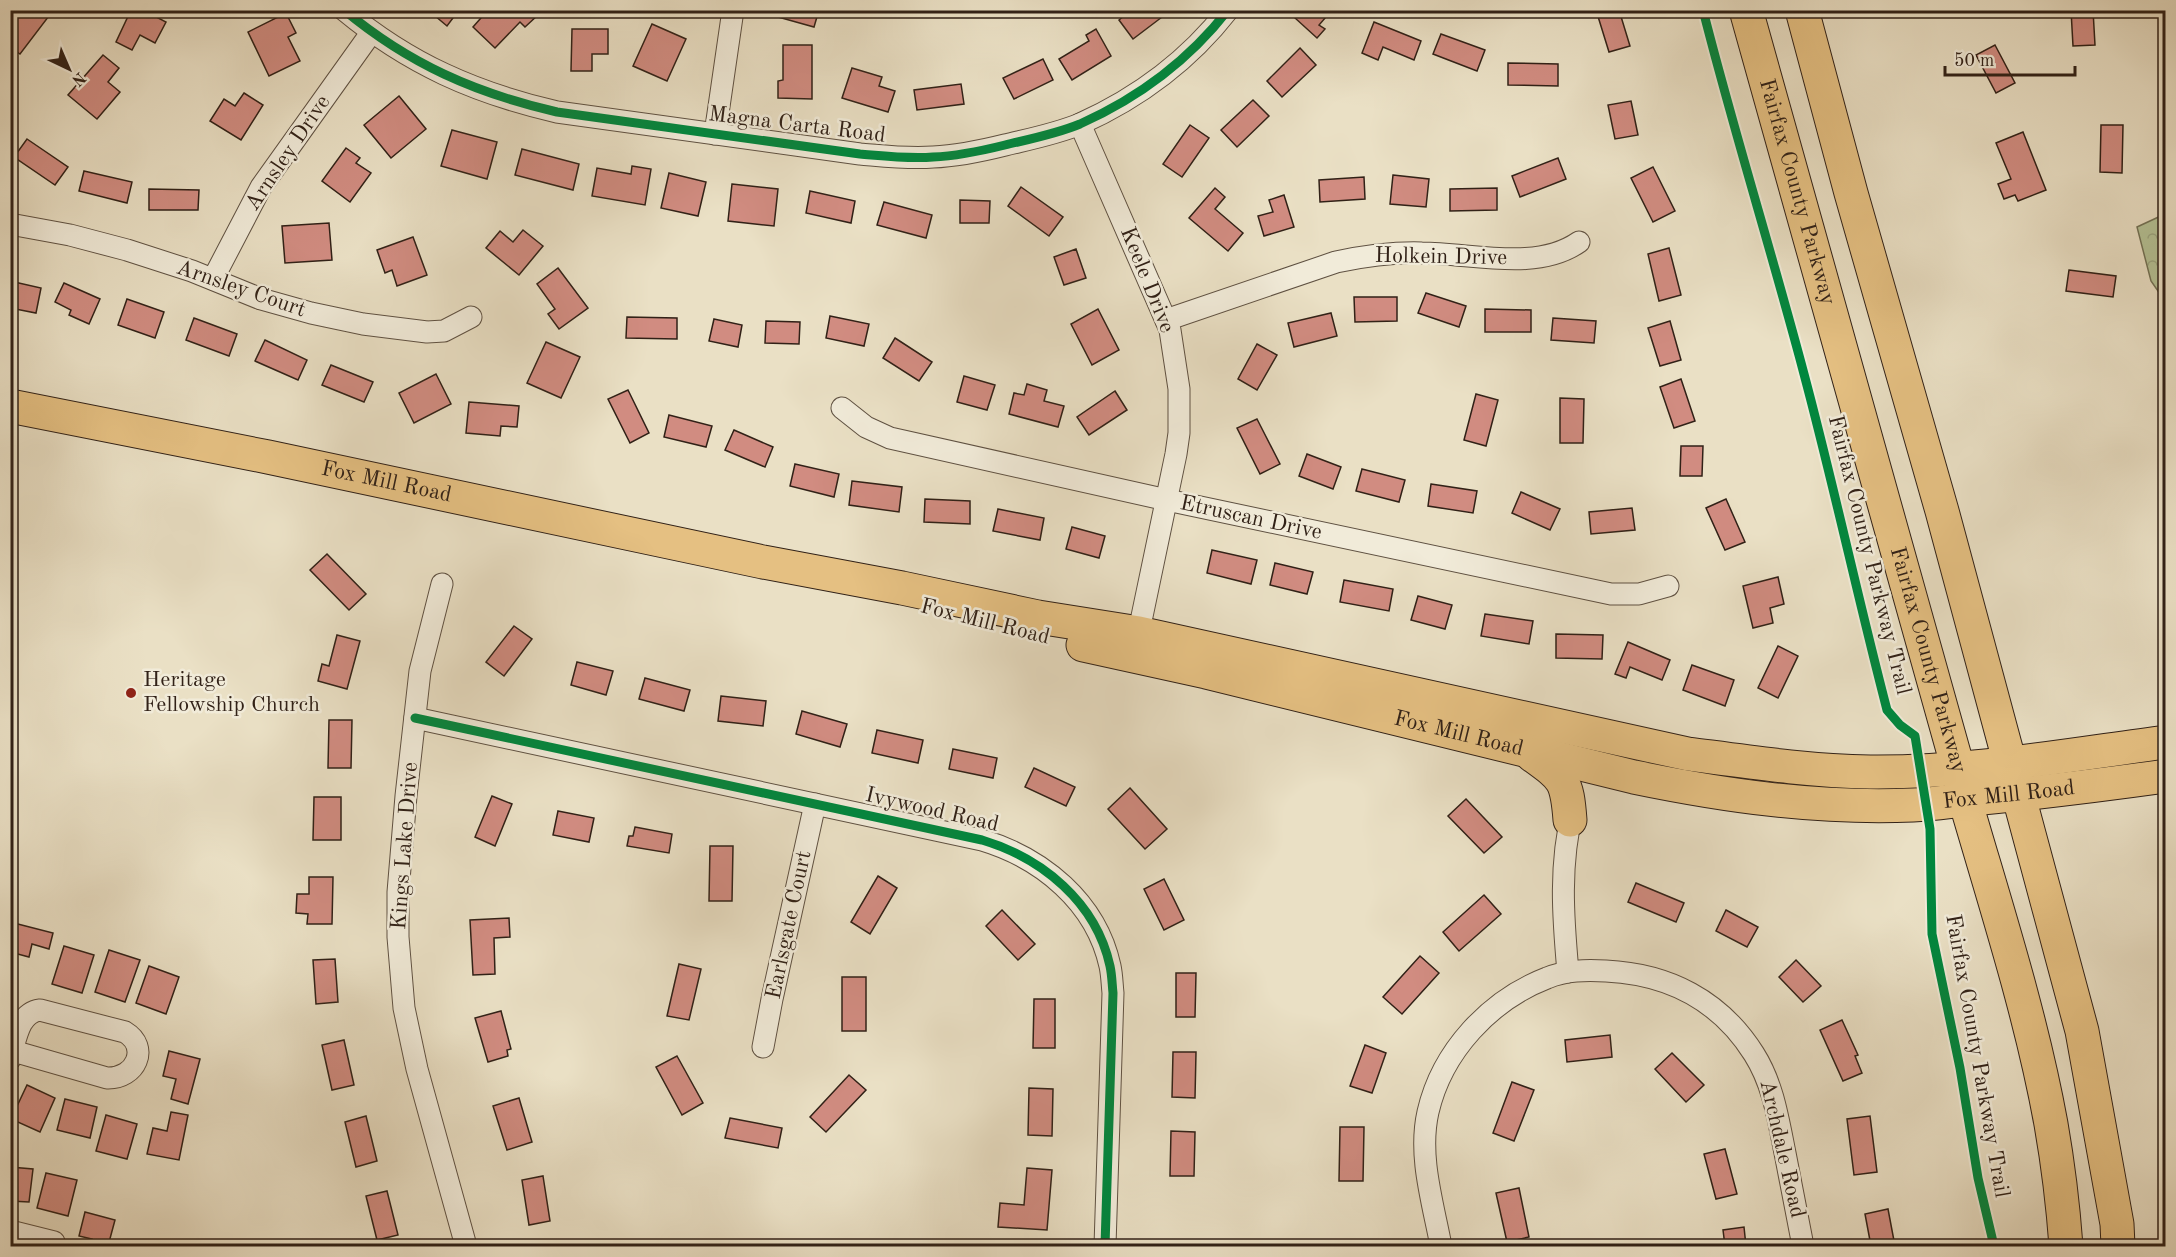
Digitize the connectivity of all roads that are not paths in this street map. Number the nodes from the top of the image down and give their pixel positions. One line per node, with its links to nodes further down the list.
1 (344, 10): 6 (street, Magna Carta Road)
2 (733, 10): 8 (street)
3 (1228, 10): 7 (street, Magna Carta Road)
4 (1746, 10): 26 (main road, Fairfax County Parkway)
5 (1802, 10): 24 (main road)
6 (371, 33): 8 (street, Magna Carta Road); 11 (street, Arnsley Drive)
7 (1080, 124): 8 (street, Magna Carta Road); 13 (street, Keele Drive)
8 (715, 134)
9 (10, 224): 11 (street, Arnsley Court)
10 (1579, 242): 13 (street, Holkein Drive)
11 (213, 279): 12 (street, Arnsley Court)
12 (471, 317)
13 (1166, 320): 16 (street, Keele Drive)
14 (10, 406): 19 (main road, Fox Mill Road)
15 (842, 408): 16 (street, Etruscan Drive)
16 (1167, 500): 18 (street, Etruscan Drive); 19 (street, Keele Drive)
17 (442, 584): 20 (street, Kings Lake Drive)
18 (1668, 586)
19 (1136, 645): 21 (main road, Fox Mill Road); 23 (main road, Fox Mill Road)
20 (415, 718): 30 (street, Ivywood Road); 37 (street, Kings Lake Drive)
21 (1593, 732): 25 (street); 26 (main road, Fox Mill Road)
22 (2166, 741): 24 (main road, Fox Mill Road)
23 (1526, 750): 25 (main road, Fox Mill Road); 31 (main road)
24 (2009, 763): 26 (main road, Fox Mill Road); 28 (main road)
25 (1585, 765): 29 (main road, Fox Mill Road); 31 (street)
26 (1958, 768): 29 (main road, Fairfax County Parkway)
27 (2166, 776): 28 (main road, Fox Mill Road)
28 (2018, 795): 29 (main road, Fox Mill Road); 42 (main road)
29 (1965, 800): 41 (main road, Fairfax County Parkway)
30 (815, 804): 33 (street, Earlsgate Court); 38 (street, Ivywood Road)
31 (1570, 820): 32 (street)
32 (1568, 972): 39 (street, Archdale Road); 40 (street, Archdale Road)
33 (764, 1047)
34 (12, 1055): 34 (street)
35 (10, 1231): 36 (street)
36 (54, 1242)
37 (466, 1246)
38 (1105, 1246)
39 (1441, 1246)
40 (1803, 1246)
41 (2066, 1246)
42 (2118, 1246)

